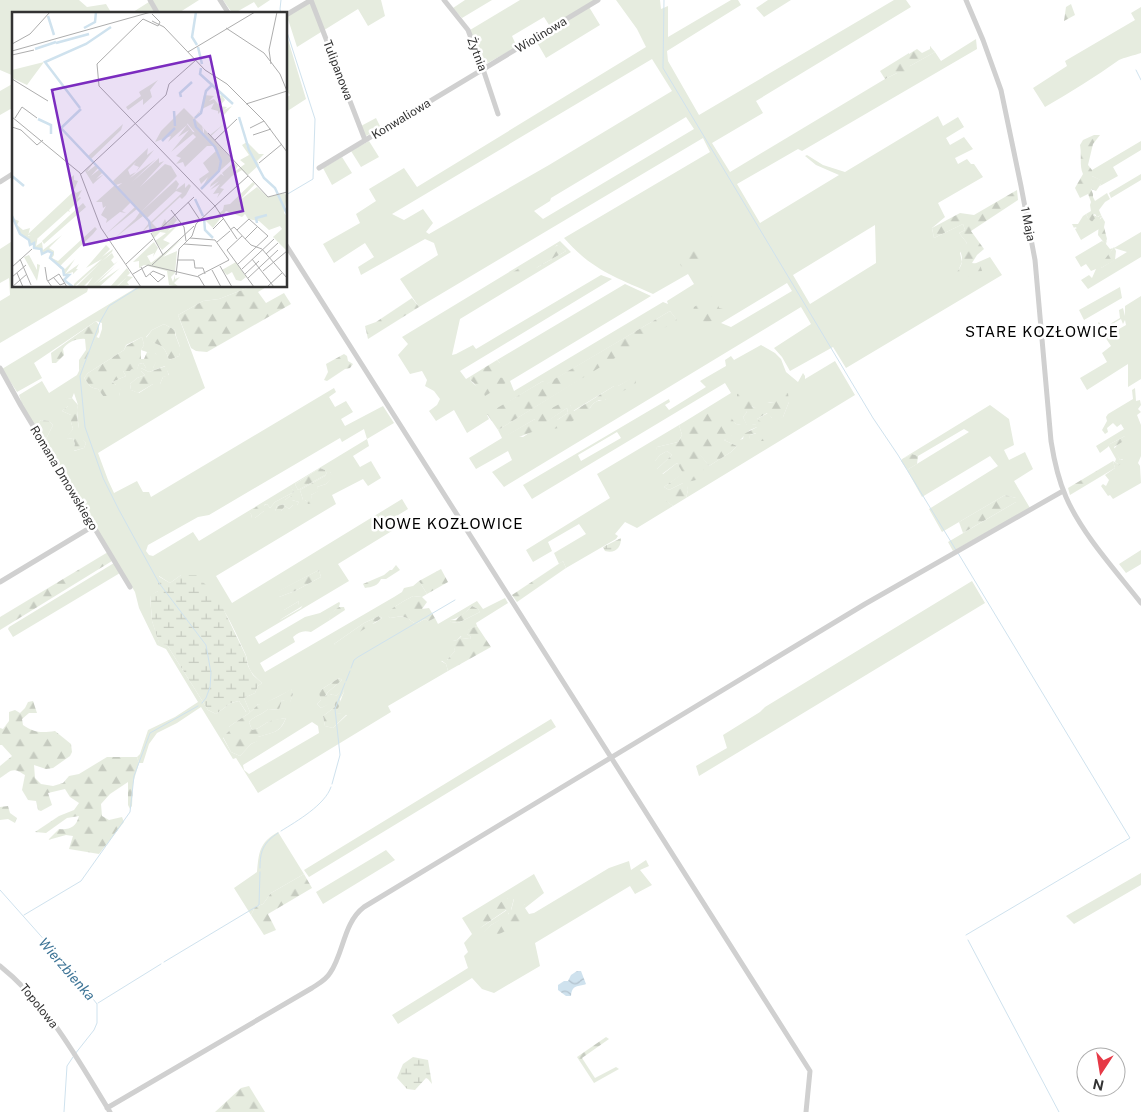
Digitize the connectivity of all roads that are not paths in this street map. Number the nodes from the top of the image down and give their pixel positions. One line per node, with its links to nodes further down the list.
1 (150, 0): 7 (street)
2 (220, 0): 8 (street)
3 (311, 0): 9 (street); 12 (street, Tulipanowa)
4 (444, 0): 10 (street, Żytnia)
5 (598, 0): 10 (street, Wiolinowa)
6 (966, 0): 18 (street, 1 Maja)
7 (157, 12)
8 (228, 12)
9 (288, 14)
10 (483, 69): 11 (street, Żytnia); 12 (street, Konwaliowa)
11 (498, 114)
12 (365, 140): 13 (street, Konwaliowa)
13 (319, 168)
14 (12, 174): 15 (street)
15 (0, 182)
16 (288, 248): 23 (street)
17 (0, 368): 19 (street, Romana Dmowskiego)
18 (1063, 490): 22 (street, 1 Maja); 23 (street)
19 (93, 526): 20 (street); 21 (street, Romana Dmowskiego)
20 (0, 582)
21 (130, 587)
22 (1141, 603)
23 (610, 758): 25 (street); 26 (street)
24 (0, 966): 25 (street, Topolowa)
25 (108, 1110)
26 (806, 1112)

